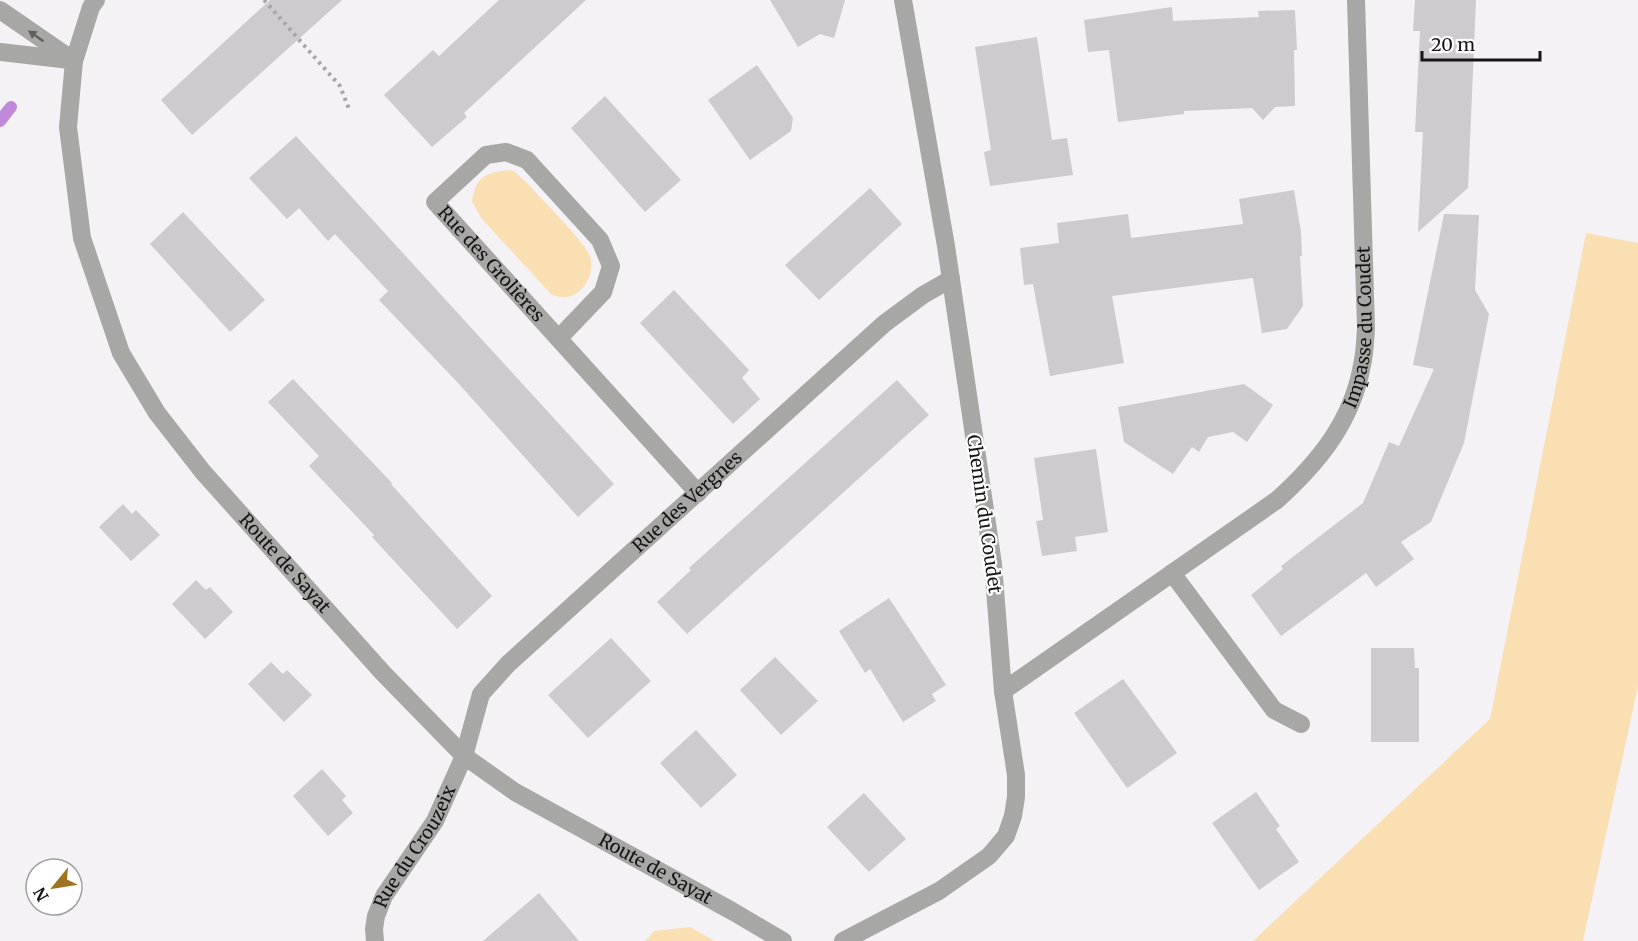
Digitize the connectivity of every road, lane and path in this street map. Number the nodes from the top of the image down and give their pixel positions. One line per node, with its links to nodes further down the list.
1 (96, 0): 7 (street, Route de Sayat)
2 (264, 0): 8 (path)
3 (903, 0): 9 (street, Chemin du Coudet)
4 (1356, 0): 12 (street, Impasse du Coudet)
5 (0, 10): 7 (street, one-way to 5)
6 (0, 52): 7 (street)
7 (74, 61): 15 (street, Route de Sayat)
8 (349, 109)
9 (951, 279): 11 (street, Rue des Vergnes); 13 (street, Chemin du Coudet)
10 (559, 338): 10 (street, Rue des Grolières); 11 (street, Rue des Grolières)
11 (699, 493): 15 (street, Rue des Vergnes)
12 (1172, 573): 13 (street, Impasse du Coudet); 14 (street)
13 (1003, 691): 18 (street, Chemin du Coudet)
14 (1301, 724)
15 (464, 756): 16 (street, Rue du Crouzeix); 17 (street, Route de Sayat)
16 (375, 941)
17 (783, 941)
18 (843, 941)

